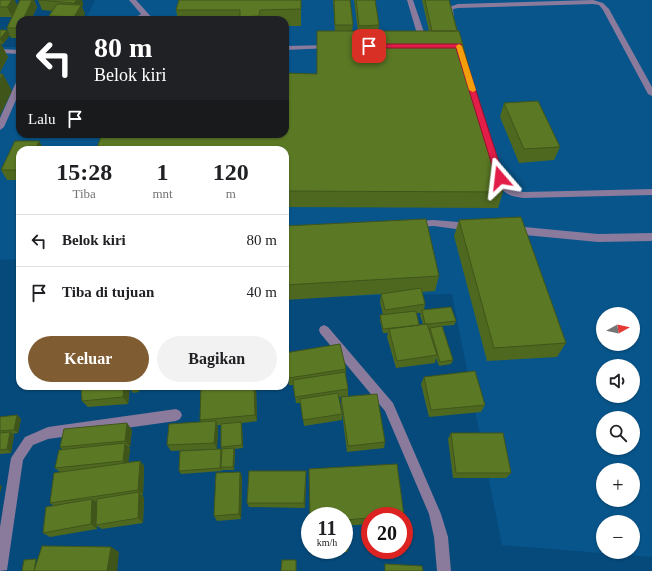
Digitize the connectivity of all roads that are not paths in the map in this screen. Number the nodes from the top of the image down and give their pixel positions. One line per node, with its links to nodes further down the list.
1 (132, 0): 3 (street)
2 (410, 0): 6 (street)
3 (146, 14): 4 (street)
4 (142, 16)
5 (453, 25): 12 (street)
6 (424, 45)
7 (337, 46): 8 (street)
8 (289, 48)
9 (0, 51): 10 (street)
10 (16, 52)
11 (16, 91): 13 (street)
12 (652, 94)
13 (0, 127)
14 (489, 141): 15 (street)
15 (652, 192)
16 (404, 225): 17 (street)
17 (481, 228)
18 (504, 230): 19 (street)
19 (652, 237)
20 (324, 330): 23 (street)
21 (176, 415): 22 (street)
22 (0, 570)
23 (444, 571)

